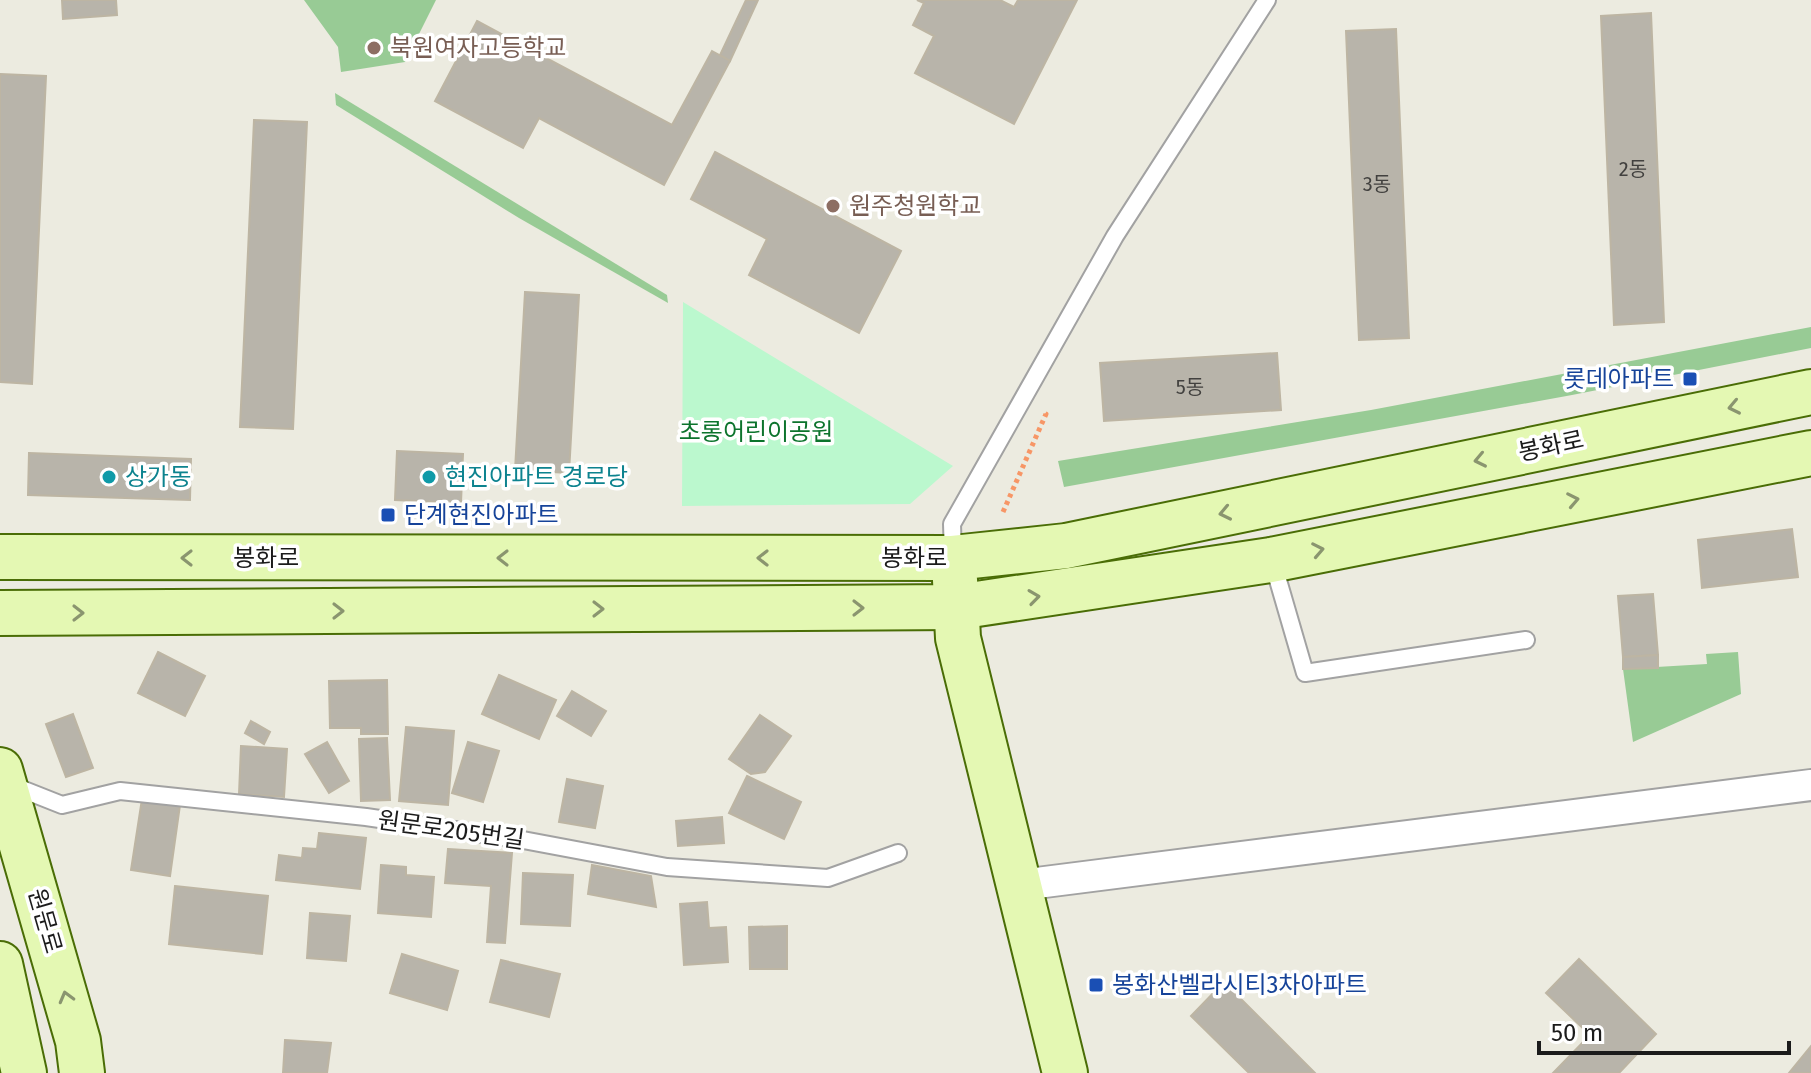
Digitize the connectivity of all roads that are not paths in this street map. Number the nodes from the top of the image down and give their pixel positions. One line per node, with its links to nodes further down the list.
1 (1267, 0): 5 (lane)
2 (1811, 392): 5 (street, 봉화로, one-way to 5)
3 (1811, 453): 6 (street, 봉화로, one-way to 3)
4 (0, 557): 5 (street, 봉화로, one-way to 4)
5 (953, 558): 7 (street)
6 (1271, 560): 7 (street, 봉화로, one-way to 6); 9 (lane)
7 (957, 607): 8 (street, 봉화로, one-way to 7); 13 (street, 봉화로)
8 (0, 613)
9 (1526, 640)
10 (2, 776): 12 (lane, 원문로205번길); 16 (street, 원문로, one-way to 10)
11 (1811, 785): 13 (street)
12 (898, 853)
13 (1021, 885): 17 (street, 봉화로)
14 (0, 964): 15 (street)
15 (24, 1073)
16 (82, 1073)
17 (1065, 1073)

